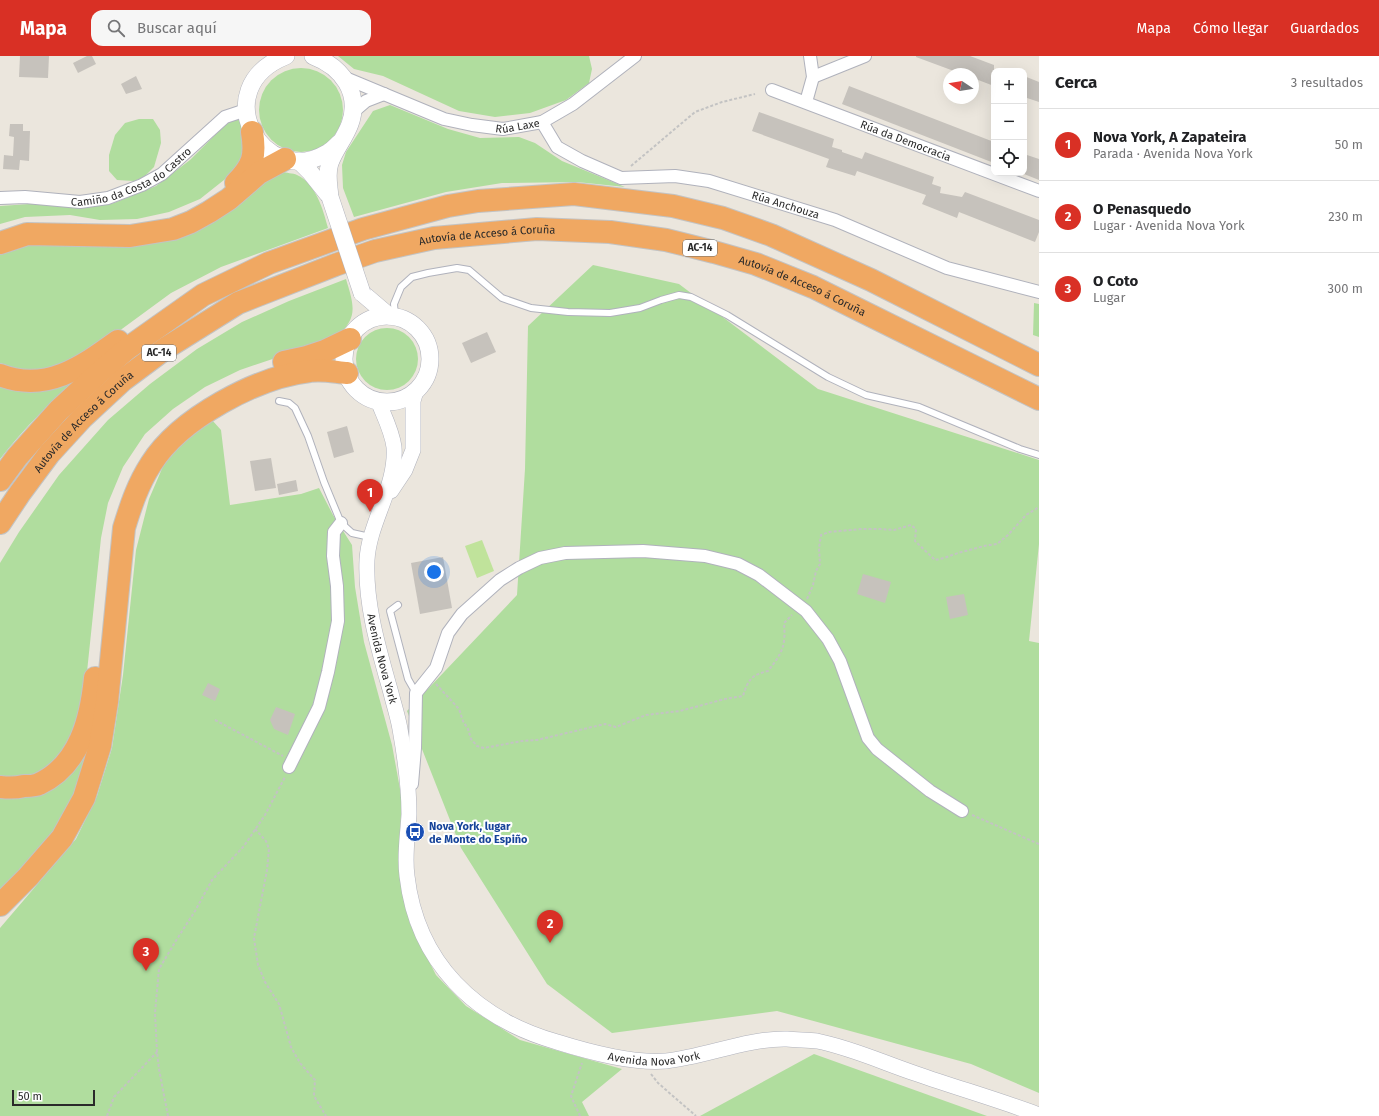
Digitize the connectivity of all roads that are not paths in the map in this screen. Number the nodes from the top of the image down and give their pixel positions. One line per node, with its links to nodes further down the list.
1 (286, 56): 6 (main road)
2 (313, 56): 7 (main road)
3 (635, 56): 14 (street, Rúa Laxe)
4 (810, 56): 8 (street)
5 (865, 56): 8 (street)
6 (263, 63): 12 (main road)
7 (343, 77): 10 (street, Rúa Laxe); 13 (main road)
8 (813, 77): 11 (street)
9 (772, 90): 11 (street, Rúa da Democracia)
10 (384, 94): 13 (street); 14 (street, Rúa Laxe)
11 (806, 102): 18 (street, Rúa da Democracia)
12 (246, 110): 15 (main road); 20 (street, Camiño da Costa do Castro)
13 (352, 113): 16 (main road)
14 (542, 122): 24 (street, Rúa Anchouza)
15 (252, 132): 17 (main road); 21 (highway)
16 (339, 143): 17 (main road); 19 (main road)
17 (292, 160): 19 (main road); 22 (highway)
18 (1039, 191)
19 (330, 196): 25 (main road, bridge)
20 (0, 198)
21 (0, 234)
22 (0, 243)
23 (269, 263): 28 (highway, Autovía de Acceso á Coruña / AC-14); 30 (highway); 36 (highway, Autovía de Acceso á Coruña / AC-14)
24 (1039, 292)
25 (362, 293): 26 (main road); 27 (main road)
26 (392, 316): 27 (main road); 31 (main road); 35 (lane)
27 (356, 331): 29 (main road); 44 (highway)
28 (1039, 365)
29 (347, 373): 34 (main road); 47 (highway)
30 (0, 375)
31 (416, 391): 34 (main road); 37 (street, Avenida Nova York)
32 (1039, 399): 38 (highway, Autovía de Acceso á Coruña / AC-14)
33 (279, 401): 39 (lane)
34 (378, 401): 37 (street, Avenida Nova York)
35 (1039, 455)
36 (0, 480)
37 (382, 503): 40 (street, Avenida Nova York)
38 (0, 523)
39 (341, 523): 40 (lane); 43 (street)
40 (370, 537): 46 (street, Avenida Nova York)
41 (398, 605): 42 (lane)
42 (416, 693): 45 (street); 46 (street, Avenida Nova York)
43 (291, 764)
44 (0, 787)
45 (962, 811)
46 (409, 816): 48 (street, Avenida Nova York)
47 (0, 905)
48 (1039, 1115)

